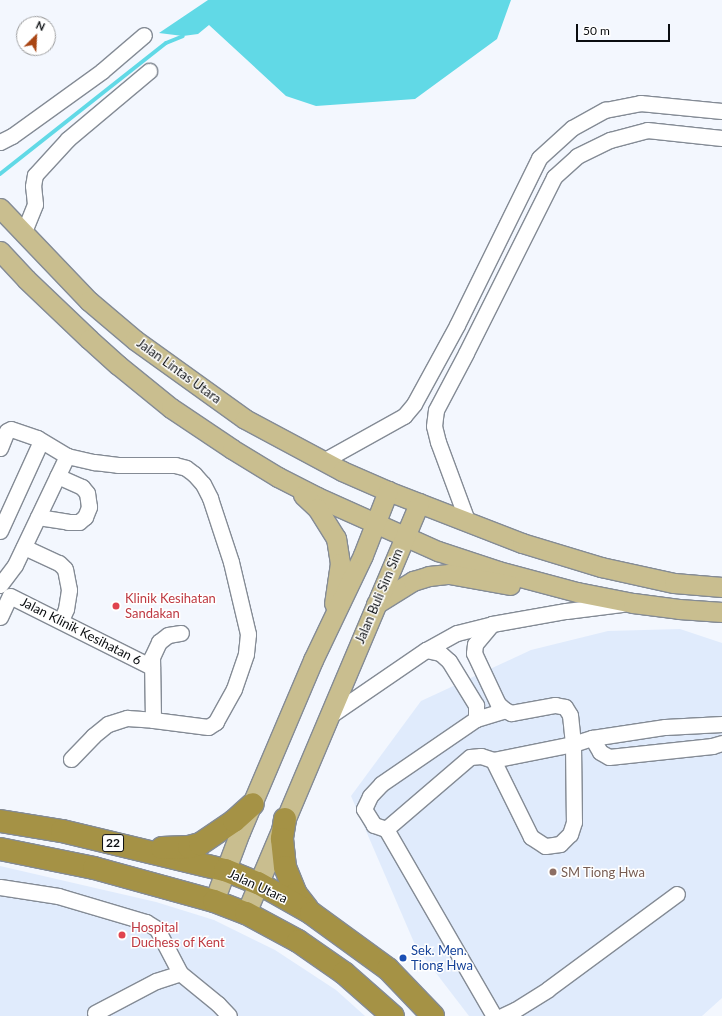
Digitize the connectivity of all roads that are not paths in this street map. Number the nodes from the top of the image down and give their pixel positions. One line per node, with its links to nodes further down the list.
1 (144, 36): 5 (street)
2 (149, 71): 7 (street)
3 (722, 111): 12 (street)
4 (722, 138): 18 (street)
5 (0, 142)
6 (0, 208): 7 (main road, Jalan Lintas Utara)
7 (23, 234): 12 (main road, Jalan Lintas Utara)
8 (0, 251): 14 (main road)
9 (41, 441): 10 (street); 11 (street); 20 (street)
10 (0, 448)
11 (67, 456): 13 (street); 39 (street)
12 (323, 461): 15 (main road, Jalan Lintas Utara)
13 (57, 476): 17 (street); 17 (street)
14 (278, 477): 19 (main road); 31 (main road)
15 (388, 491): 16 (main road); 19 (main road)
16 (419, 503): 18 (main road); 21 (main road)
17 (38, 517): 22 (street)
18 (468, 523): 23 (main road)
19 (376, 524): 21 (main road); 31 (main road)
20 (0, 530)
21 (404, 537): 25 (main road, Jalan Buli Sim Sim); 27 (main road, Jalan Buli Sim Sim)
22 (24, 547): 24 (street); 30 (street)
23 (722, 587)
24 (5, 590): 29 (street); 30 (street, Jalan Klinik Kesihatan 6)
25 (577, 592): 26 (main road, Jalan Buli Sim Sim); 27 (main road)
26 (633, 603): 28 (main road, Jalan Buli Sim Sim); 32 (street)
27 (376, 604): 37 (main road, Jalan Buli Sim Sim)
28 (722, 612)
29 (0, 618)
30 (61, 620): 35 (street, Jalan Klinik Kesihatan 6)
31 (331, 623): 46 (main road)
32 (492, 624): 34 (street); 36 (street)
33 (181, 633): 35 (street)
34 (426, 650): 37 (street); 38 (street)
35 (152, 667): 39 (street)
36 (505, 710): 38 (street); 43 (street)
37 (328, 717): 47 (main road, Jalan Buli Sim Sim)
38 (476, 719): 49 (street)
39 (153, 720): 44 (street)
40 (722, 724): 41 (street)
41 (592, 738): 42 (street); 43 (street)
42 (722, 743)
43 (573, 744): 45 (street); 45 (street)
44 (71, 759)
45 (493, 760): 49 (street)
46 (253, 804): 51 (highway); 54 (main road)
47 (285, 819): 55 (main road, Jalan Buli Sim Sim); 60 (highway)
48 (0, 820): 50 (highway, Jalan Utara / 22)
49 (386, 829): 66 (street)
50 (76, 834): 51 (highway, Jalan Utara / 22); 53 (highway)
51 (135, 848): 54 (highway, Jalan Utara / 22)
52 (0, 849): 53 (highway, 22)
53 (88, 867): 58 (highway, 22)
54 (225, 870): 55 (highway, Jalan Utara / 22); 58 (main road)
55 (258, 883): 59 (main road, Jalan Buli Sim Sim); 60 (highway, Jalan Utara / 22)
56 (0, 888): 61 (street)
57 (677, 894): 67 (street)
58 (214, 901): 59 (highway, 22)
59 (246, 913): 64 (highway, 22)
60 (311, 913): 65 (highway, Jalan Utara / 22)
61 (180, 973): 62 (street); 63 (street)
62 (95, 1013)
63 (229, 1016)
64 (393, 1016)
65 (433, 1016)
66 (494, 1016)
67 (502, 1016)

